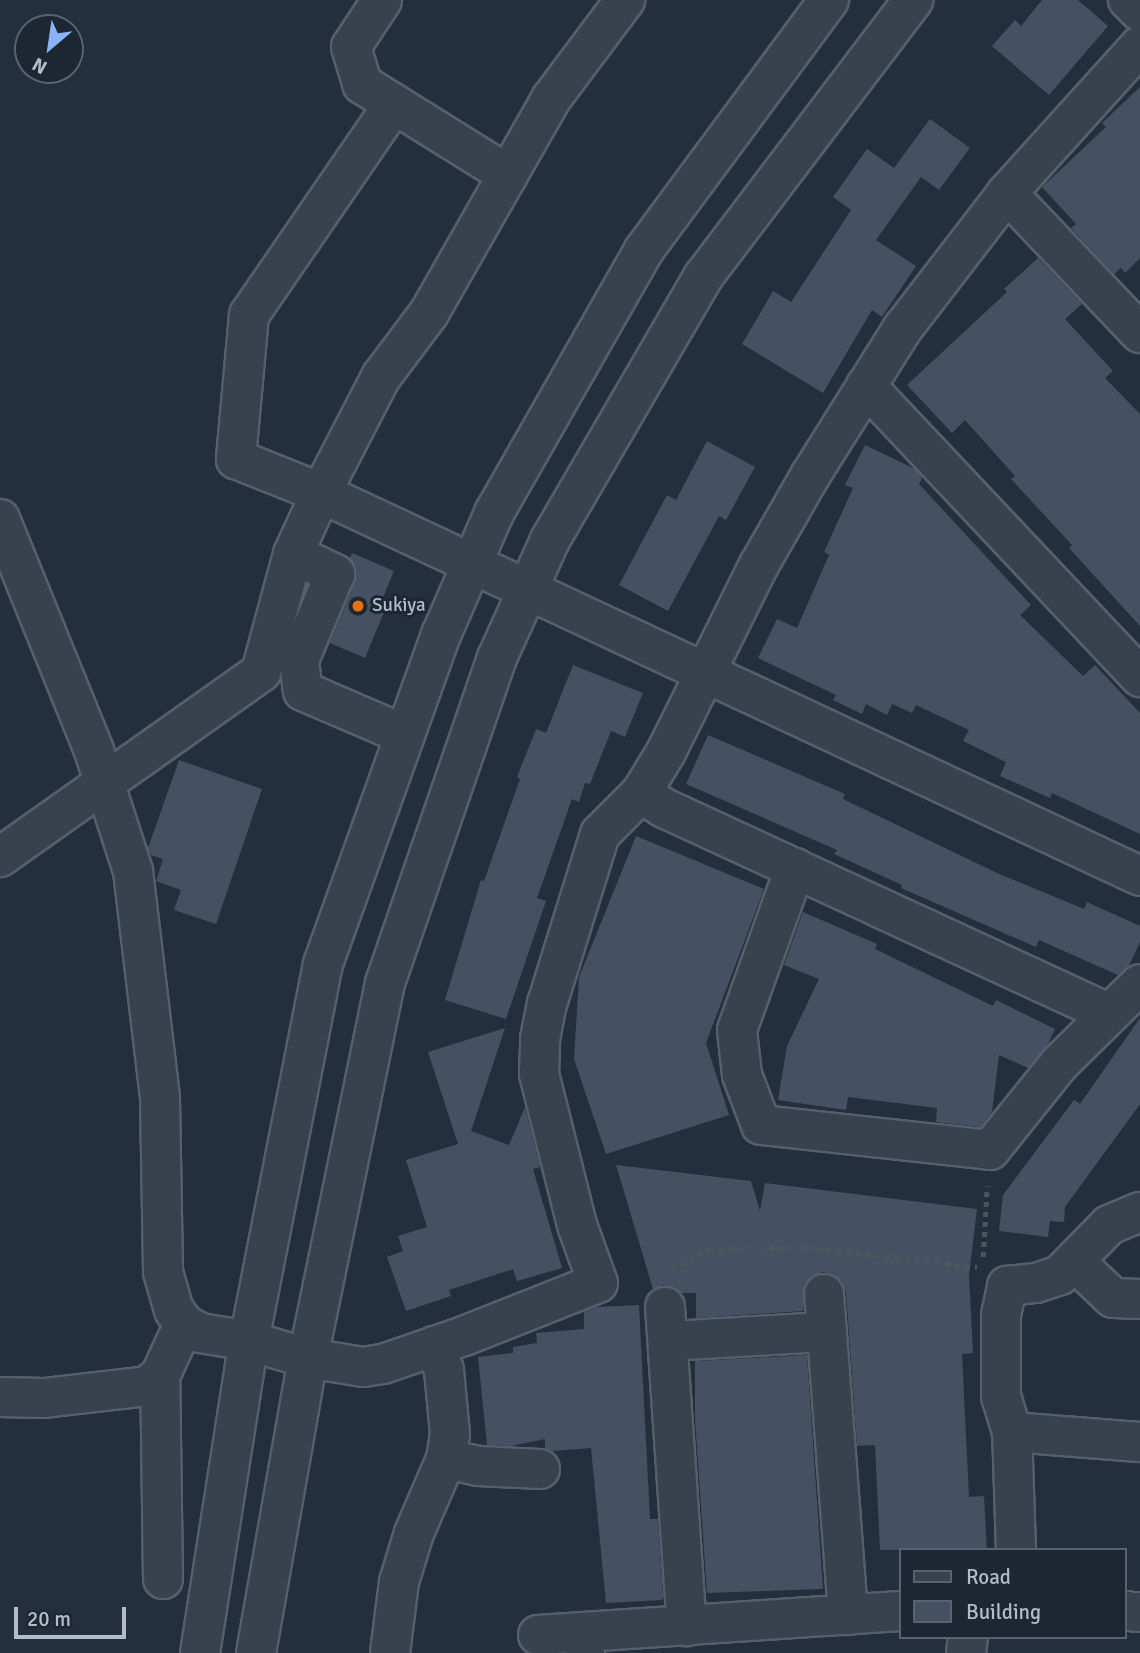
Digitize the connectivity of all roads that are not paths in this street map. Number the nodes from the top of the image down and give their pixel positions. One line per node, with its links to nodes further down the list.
1 (382, 0): 8 (street)
2 (625, 0): 9 (street)
3 (828, 0): 16 (street)
4 (913, 0): 17 (street)
5 (1128, 0): 6 (street)
6 (1140, 12)
7 (1140, 46): 10 (street)
8 (394, 104): 9 (street); 13 (street)
9 (509, 175): 13 (street)
10 (1007, 193): 11 (street); 12 (street)
11 (1140, 333)
12 (866, 386): 18 (street); 19 (street)
13 (321, 493): 15 (street); 16 (street)
14 (0, 519): 21 (street)
15 (293, 554): 20 (street); 21 (street)
16 (470, 566): 17 (street); 20 (street)
17 (526, 590): 18 (street); 36 (street)
18 (705, 673): 22 (street); 25 (street)
19 (1140, 677)
20 (404, 735): 34 (street)
21 (104, 783): 23 (street); 32 (street)
22 (641, 793): 24 (street); 35 (street)
23 (0, 857)
24 (794, 868): 27 (street); 27 (street)
25 (1140, 876)
26 (1140, 984): 27 (street)
27 (1109, 1014)
28 (1140, 1212): 29 (street)
29 (1075, 1262): 31 (street); 39 (street)
30 (824, 1294): 33 (street)
31 (1140, 1299)
32 (184, 1324): 34 (street); 37 (street)
33 (827, 1332): 46 (street); 47 (street)
34 (249, 1340): 36 (street); 51 (street)
35 (435, 1346): 36 (street); 41 (street)
36 (308, 1358): 52 (street)
37 (160, 1376): 38 (street); 44 (street)
38 (0, 1397)
39 (1012, 1432): 40 (street); 43 (street)
40 (1140, 1442)
41 (446, 1459): 42 (street); 53 (street)
42 (540, 1469)
43 (1016, 1548)
44 (163, 1579)
45 (898, 1611): 46 (street)
46 (848, 1615): 49 (street)
47 (687, 1626): 49 (street); 50 (street)
48 (538, 1635): 50 (street)
49 (788, 1636)
50 (584, 1643)
51 (200, 1653)
52 (256, 1653)
53 (390, 1653)

